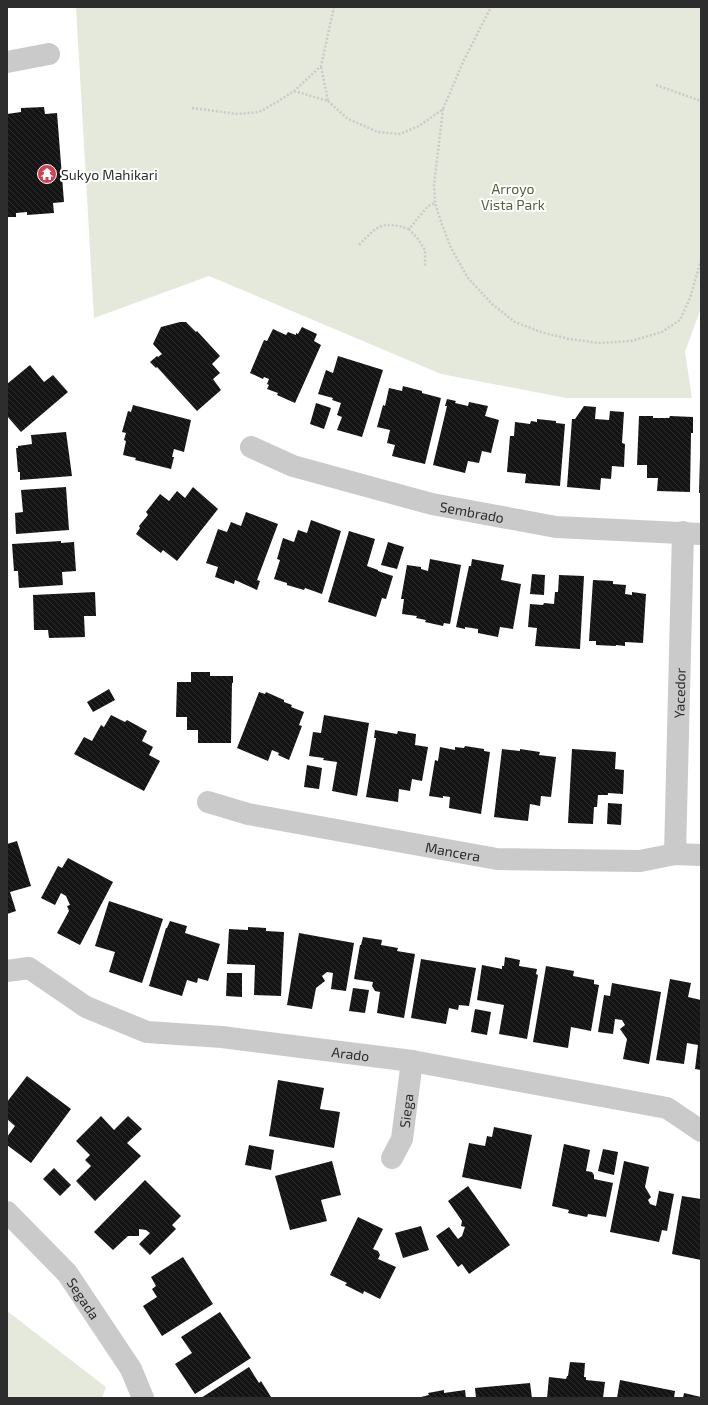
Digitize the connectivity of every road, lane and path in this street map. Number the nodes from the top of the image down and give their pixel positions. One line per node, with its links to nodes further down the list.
1 (334, 7): 5 (path)
2 (492, 7): 11 (path)
3 (49, 54): 4 (street)
4 (7, 62)
5 (321, 66): 7 (path); 8 (path)
6 (656, 85): 9 (path)
7 (294, 91): 8 (path); 10 (path)
8 (328, 101): 11 (path)
9 (701, 101)
10 (192, 108)
11 (443, 109): 12 (path)
12 (435, 203): 13 (path); 15 (path)
13 (409, 229): 14 (path); 16 (path)
14 (359, 245)
15 (701, 260)
16 (425, 266)
17 (251, 447): 18 (street, Sembrado)
18 (692, 533): 20 (street, Yacedor)
19 (208, 802): 20 (street, Mancera)
20 (675, 854): 21 (street, Mancera)
21 (701, 855)
22 (7, 971): 23 (street, Arado)
23 (412, 1061): 24 (street, Arado); 25 (street, Siega)
24 (701, 1131)
25 (392, 1158)
26 (7, 1212): 27 (street, Segada)
27 (143, 1398)

